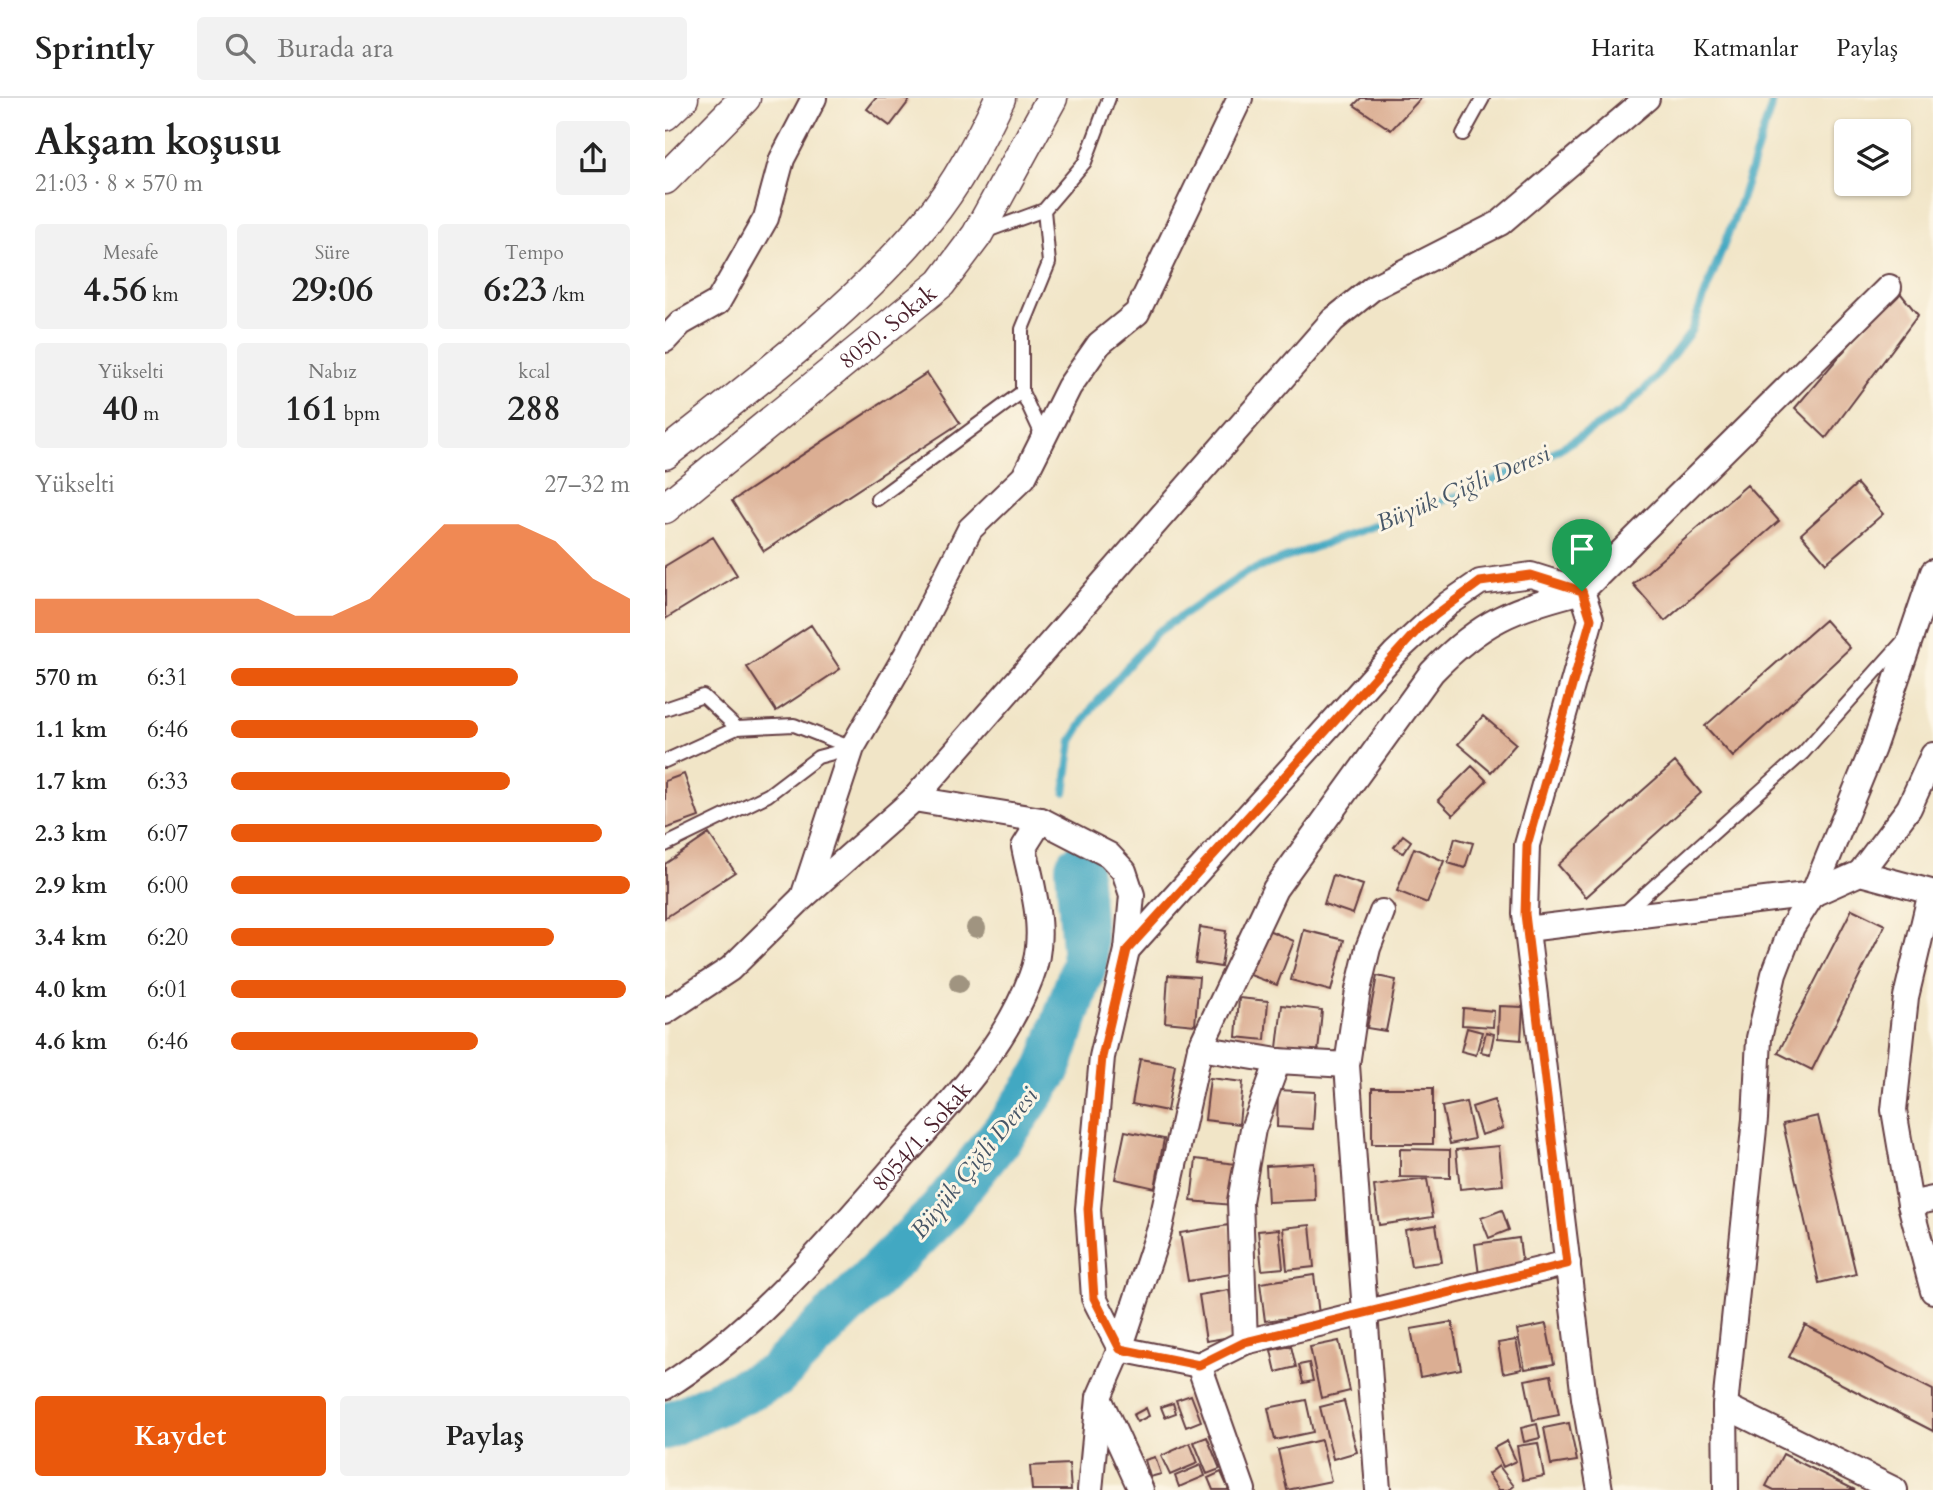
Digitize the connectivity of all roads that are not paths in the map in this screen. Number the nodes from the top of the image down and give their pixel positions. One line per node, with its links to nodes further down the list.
1 (683, 98): 10 (street)
2 (745, 98): 12 (street)
3 (814, 98): 16 (street)
4 (1000, 98): 19 (street, 8050. Sokak)
5 (1052, 98): 14 (street, 8050. Sokak)
6 (1109, 98): 13 (lane)
7 (1240, 98): 18 (street)
8 (1483, 98): 11 (lane)
9 (1647, 98): 30 (street)
10 (665, 115)
11 (1463, 134)
12 (665, 179)
13 (1044, 210): 14 (lane); 17 (lane)
14 (978, 235): 21 (street, 8050. Sokak)
15 (1889, 287): 23 (street)
16 (665, 340)
17 (1022, 392): 18 (lane); 20 (lane)
18 (1042, 435): 27 (street)
19 (665, 454)
20 (877, 499)
21 (665, 508)
22 (1933, 572): 24 (street)
23 (1582, 591): 39 (street); 40 (street); 42 (street)
24 (1913, 629): 35 (street); 38 (lane)
25 (665, 709): 26 (lane)
26 (737, 729): 27 (lane); 29 (lane)
27 (852, 748): 32 (lane); 36 (street)
28 (1933, 755): 33 (street)
29 (665, 761)
30 (914, 799): 31 (street); 36 (street)
31 (1041, 820): 40 (street); 52 (street, 8054/1. Sokak)
32 (665, 845)
33 (1860, 873): 34 (street); 35 (street)
34 (1932, 891): 45 (street)
35 (1812, 894): 38 (street); 54 (street)
36 (802, 898): 41 (street)
37 (1383, 912): 44 (street)
38 (1621, 917): 39 (street)
39 (1527, 929): 46 (street)
40 (1127, 950): 50 (street)
41 (665, 1012)
42 (1200, 1048): 43 (street); 50 (street)
43 (1277, 1061): 44 (street); 49 (street)
44 (1347, 1065): 48 (street)
45 (1921, 1201): 47 (street)
46 (1567, 1264): 48 (street); 55 (street)
47 (1933, 1290)
48 (1364, 1311): 49 (street); 59 (street)
49 (1245, 1342): 51 (street)
50 (1120, 1349): 51 (street); 53 (street)
51 (1199, 1365): 58 (street)
52 (665, 1387)
53 (1098, 1397): 56 (street); 57 (street)
54 (1725, 1406): 60 (street); 61 (street)
55 (1596, 1488)
56 (1090, 1490)
57 (1141, 1490)
58 (1243, 1490)
59 (1378, 1490)
60 (1726, 1490)
61 (1895, 1490)

